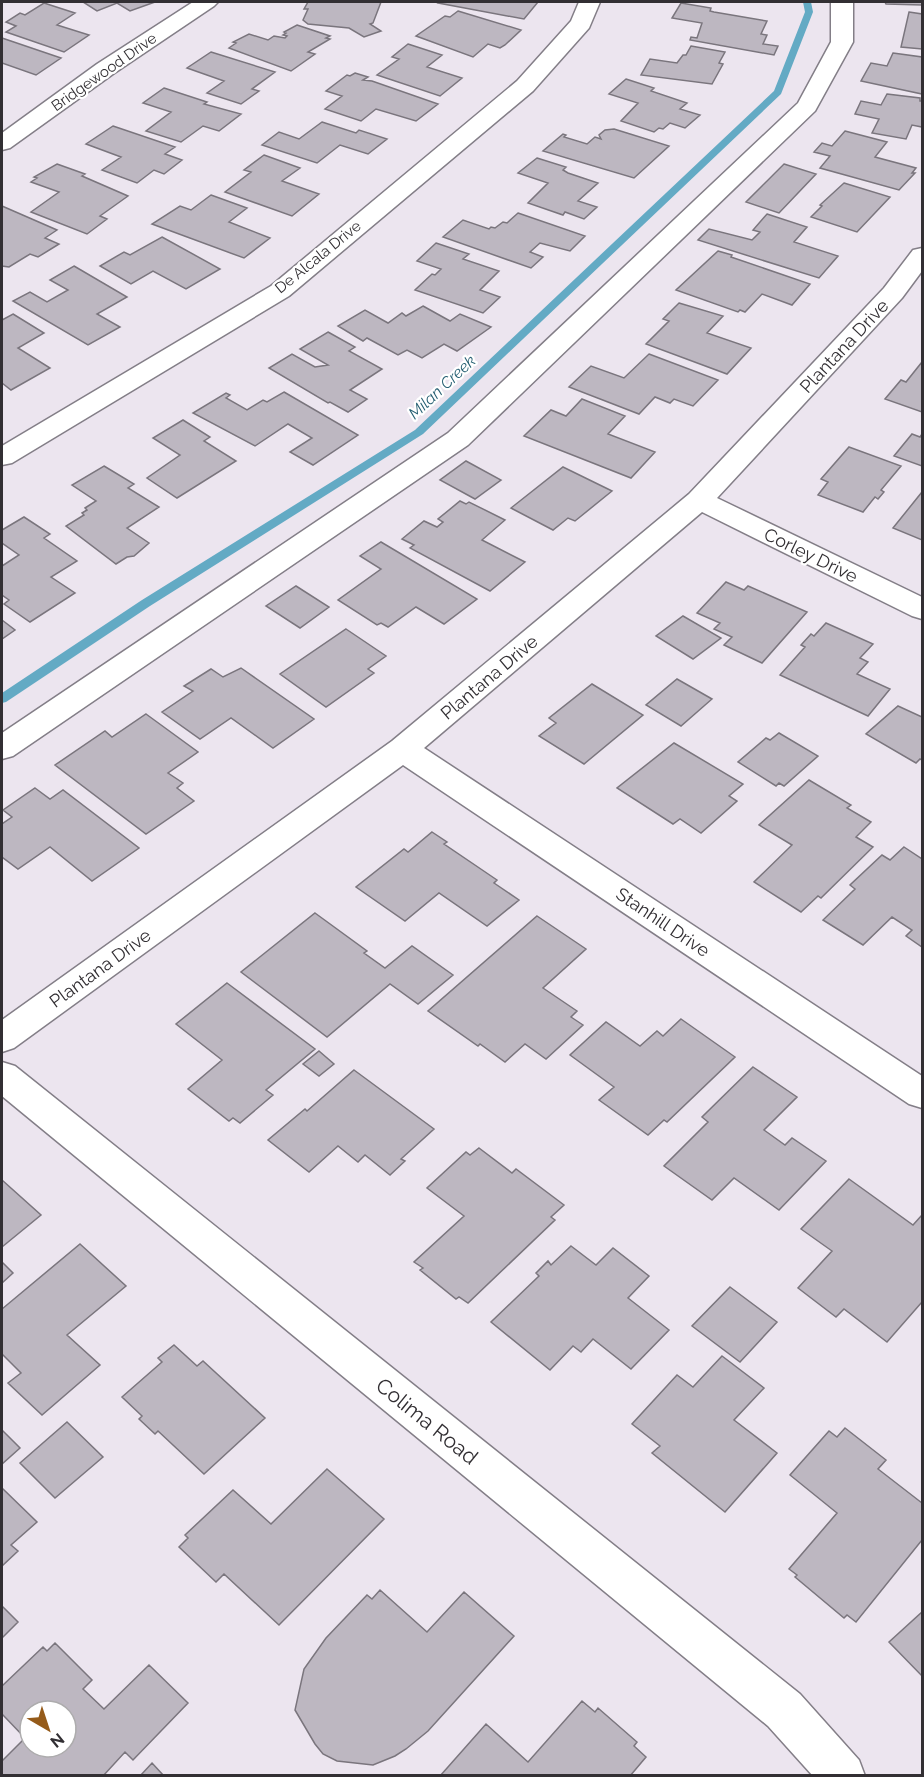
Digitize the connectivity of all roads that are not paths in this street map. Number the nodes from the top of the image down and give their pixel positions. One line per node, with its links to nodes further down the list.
1 (207, 2): 4 (street, Bridgewood Drive)
2 (589, 2): 6 (street, De Alcala Drive)
3 (842, 2): 9 (street)
4 (2, 143)
5 (922, 255): 7 (street, Plantana Drive)
6 (2, 457)
7 (699, 500): 8 (street, Corley Drive); 10 (street, Plantana Drive)
8 (922, 609)
9 (2, 748)
10 (403, 749): 11 (street, Plantana Drive); 13 (street, Stanhill Drive)
11 (2, 1038)
12 (2, 1076): 14 (street, Colima Road)
13 (922, 1094)
14 (843, 1776)

